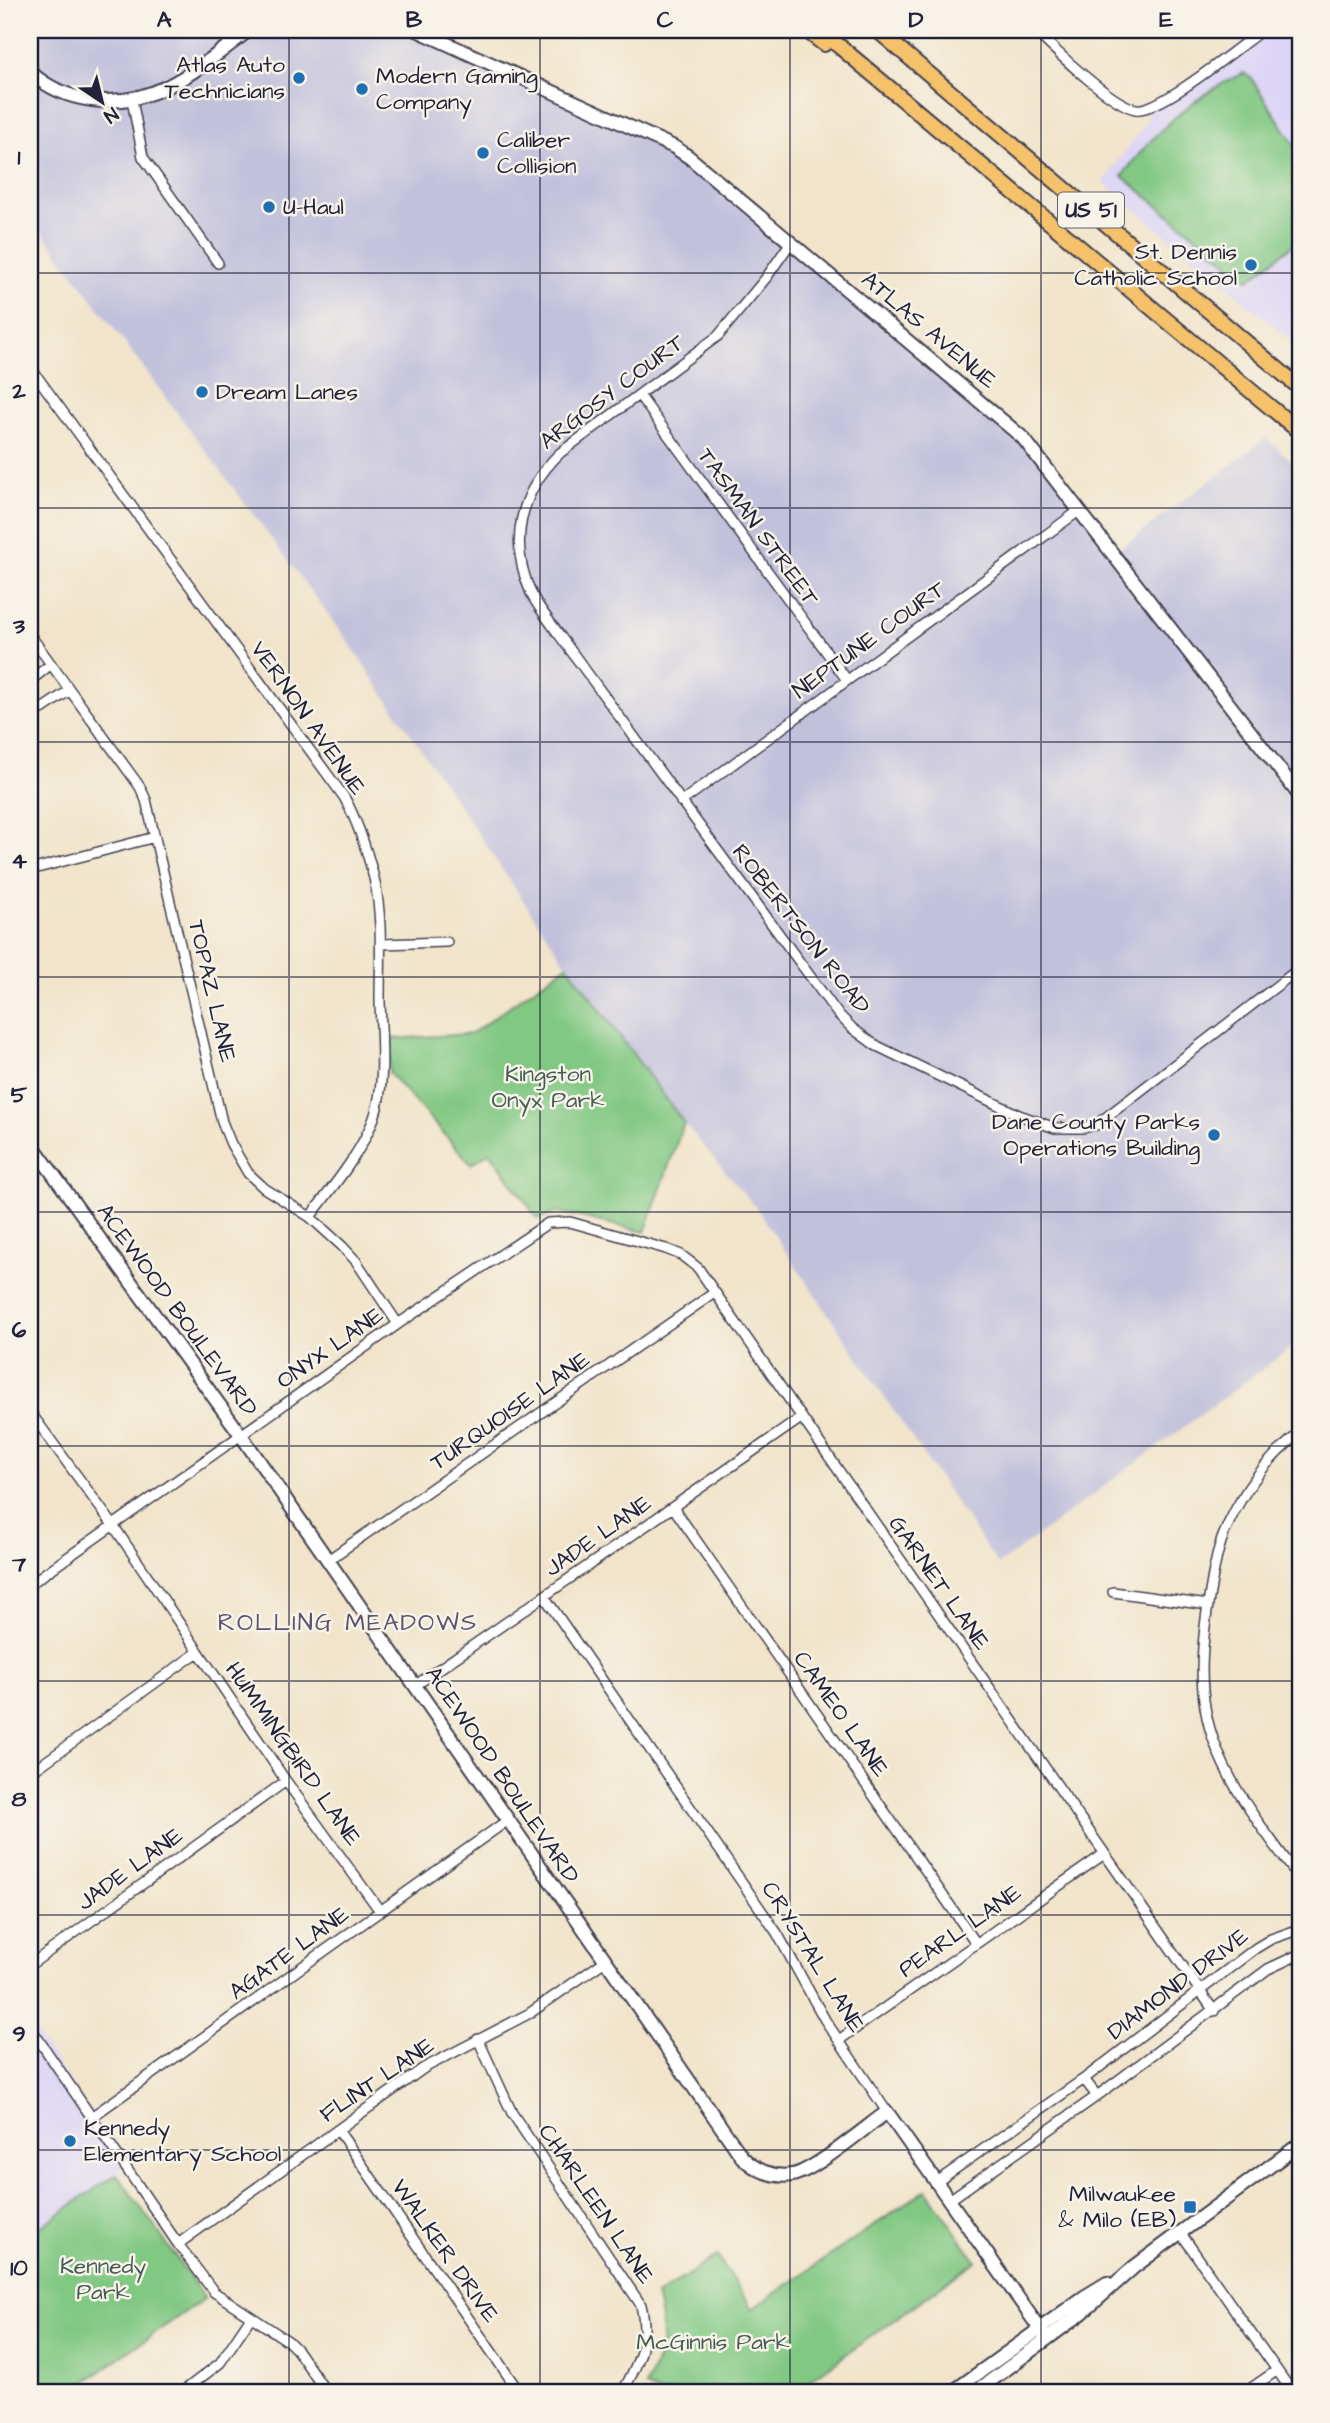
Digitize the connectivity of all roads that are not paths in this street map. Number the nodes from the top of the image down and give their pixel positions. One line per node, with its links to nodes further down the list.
1 (248, 30): 9 (street)
2 (417, 30): 11 (street, ATLAS AVENUE)
3 (806, 30): 10 (main road)
4 (820, 30): 10 (main road, US 51)
5 (1034, 30): 6 (street)
6 (1262, 30)
7 (879, 31): 14 (main road, US 51)
8 (30, 72): 9 (street)
9 (132, 100): 12 (street)
10 (1034, 210): 16 (main road, US 51)
11 (792, 242): 15 (street, ARGOSY COURT); 17 (street, ATLAS AVENUE)
12 (218, 263)
13 (30, 367): 29 (street, VERNON AVENUE)
14 (1300, 387)
15 (639, 395): 20 (street, TASMAN STREET); 25 (street, ARGOSY COURT)
16 (1300, 432)
17 (1080, 510): 20 (street, NEPTUNE COURT); 24 (street, ATLAS AVENUE)
18 (30, 635): 19 (street, TOPAZ LANE)
19 (51, 664): 21 (street); 22 (street, TOPAZ LANE)
20 (847, 680): 25 (street, NEPTUNE COURT)
21 (30, 681)
22 (70, 690): 23 (street); 26 (street, TOPAZ LANE)
23 (30, 704)
24 (1300, 796)
25 (681, 802): 30 (street, ROBERTSON ROAD)
26 (155, 837): 27 (street); 32 (street, TOPAZ LANE)
27 (30, 870)
28 (447, 942): 29 (street)
29 (380, 944): 32 (street, VERNON AVENUE)
30 (1300, 968)
31 (30, 1142): 39 (street, ACEWOOD BOULEVARD)
32 (310, 1217): 35 (street, TOPAZ LANE)
33 (595, 1229): 34 (street, GARNET LANE); 35 (street, ONYX LANE)
34 (714, 1293): 37 (street, GARNET LANE); 42 (street, TURQUOISE LANE)
35 (398, 1324): 39 (street, ONYX LANE)
36 (30, 1412): 41 (street, HUMMINGBIRD LANE)
37 (801, 1418): 40 (street, JADE LANE); 52 (street, GARNET LANE)
38 (1300, 1433): 46 (street)
39 (241, 1435): 41 (street, ONYX LANE); 42 (street, ACEWOOD BOULEVARD)
40 (673, 1507): 45 (street, JADE LANE); 56 (street, CAMEO LANE)
41 (113, 1525): 43 (street, ONYX LANE); 47 (street, HUMMINGBIRD LANE)
42 (328, 1560): 48 (street, ACEWOOD BOULEVARD)
43 (30, 1584)
44 (1113, 1592): 46 (street)
45 (544, 1596): 48 (street, JADE LANE); 64 (street, CRYSTAL LANE)
46 (1208, 1605): 53 (street)
47 (198, 1652): 49 (street); 50 (street, HUMMINGBIRD LANE)
48 (416, 1685): 51 (street, ACEWOOD BOULEVARD)
49 (30, 1773)
50 (286, 1781): 54 (street, HUMMINGBIRD LANE); 59 (street, JADE LANE)
51 (508, 1820): 54 (street, AGATE LANE); 58 (street, ACEWOOD BOULEVARD)
52 (1104, 1854): 56 (street, PEARL LANE); 60 (street, GARNET LANE)
53 (1300, 1879)
54 (380, 1911): 68 (street, AGATE LANE)
55 (1300, 1929): 60 (street, DIAMOND DRIVE)
56 (976, 1943): 64 (street, PEARL LANE)
57 (1300, 1954): 61 (street, DIAMOND DRIVE)
58 (605, 1961): 63 (street, FLINT LANE); 67 (street, ACEWOOD BOULEVARD)
59 (30, 1965)
60 (1199, 1992): 61 (street, GARNET LANE); 65 (street, DIAMOND DRIVE)
61 (1213, 2011): 66 (street, DIAMOND DRIVE)
62 (30, 2027): 68 (street)
63 (478, 2039): 69 (street, FLINT LANE); 81 (street, CHARLEEN LANE)
64 (839, 2040): 67 (street, CRYSTAL LANE)
65 (1084, 2079): 66 (street); 71 (street, DIAMOND DRIVE)
66 (1097, 2096): 72 (street, DIAMOND DRIVE)
67 (887, 2112): 71 (street, CRYSTAL LANE)
68 (93, 2116): 74 (street)
69 (338, 2130): 74 (street, FLINT LANE); 80 (street, WALKER DRIVE)
70 (1300, 2144): 73 (street)
71 (935, 2183): 72 (street, CRYSTAL LANE)
72 (948, 2201): 76 (street, CRYSTAL LANE)
73 (1180, 2232): 76 (street); 77 (street)
74 (178, 2244): 75 (street)
75 (251, 2317): 78 (street); 79 (street)
76 (1043, 2334): 82 (street); 83 (street)
77 (1276, 2371): 84 (street); 85 (street)
78 (181, 2393)
79 (327, 2393)
80 (520, 2393)
81 (622, 2393)
82 (951, 2393)
83 (974, 2393)
84 (1244, 2393)
85 (1293, 2393)

